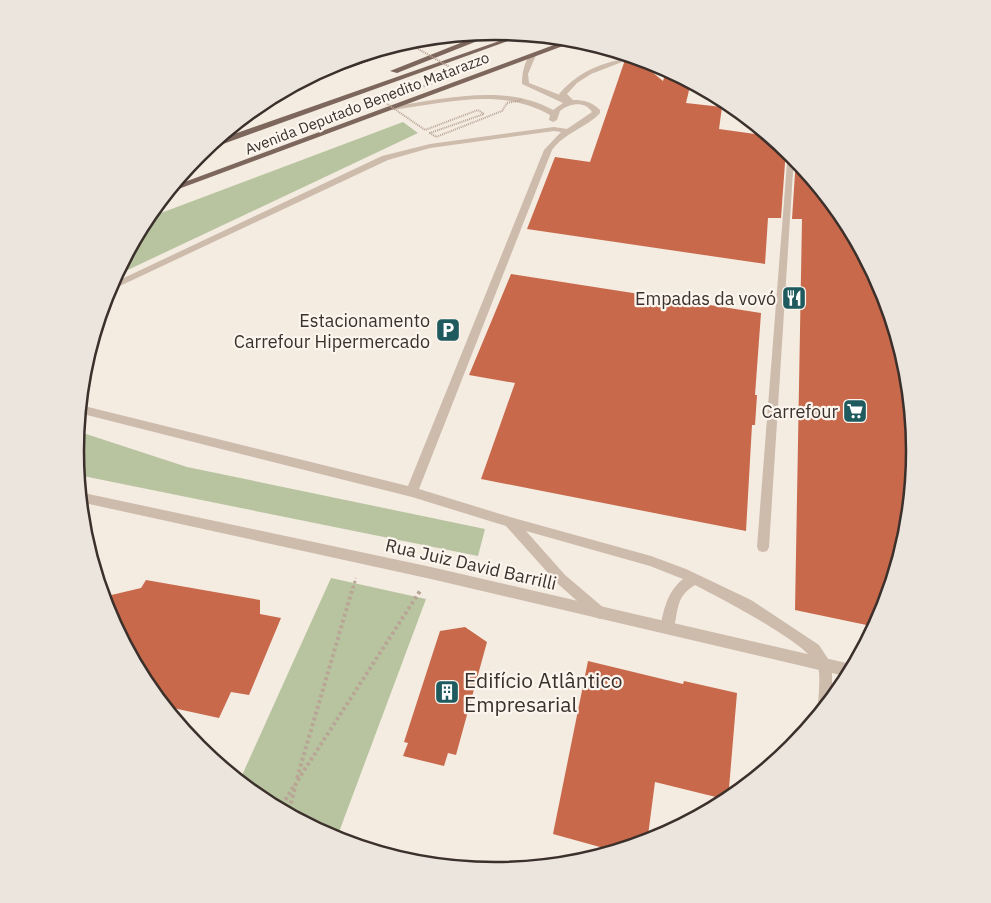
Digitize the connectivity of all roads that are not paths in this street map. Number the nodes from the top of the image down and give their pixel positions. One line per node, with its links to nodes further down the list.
1 (506, 40): 11 (main road)
2 (472, 41): 10 (main road)
3 (559, 45): 4 (main road, Avenida Deputado Benedito Matarazzo)
4 (533, 55): 6 (lane); 7 (main road, Avenida Deputado Benedito Matarazzo)
5 (619, 62): 6 (lane)
6 (570, 103): 8 (lane); 9 (lane)
7 (393, 108): 8 (lane); 13 (main road, Avenida Deputado Benedito Matarazzo)
8 (554, 114): 9 (lane)
9 (555, 134): 14 (lane); 16 (lane)
10 (230, 137)
11 (228, 139)
12 (789, 164): 19 (lane)
13 (180, 187)
14 (120, 284)
15 (87, 411): 16 (lane)
16 (412, 492): 18 (lane)
17 (87, 499): 21 (street, Rua Juiz David Barrilli)
18 (510, 522): 20 (lane); 21 (lane)
19 (763, 547)
20 (695, 579): 22 (lane); 23 (lane)
21 (601, 614): 22 (street, Rua Juiz David Barrilli)
22 (667, 628): 23 (street, Rua Juiz David Barrilli)
23 (825, 665): 24 (street, Rua Juiz David Barrilli); 25 (lane)
24 (844, 669)
25 (825, 698)

